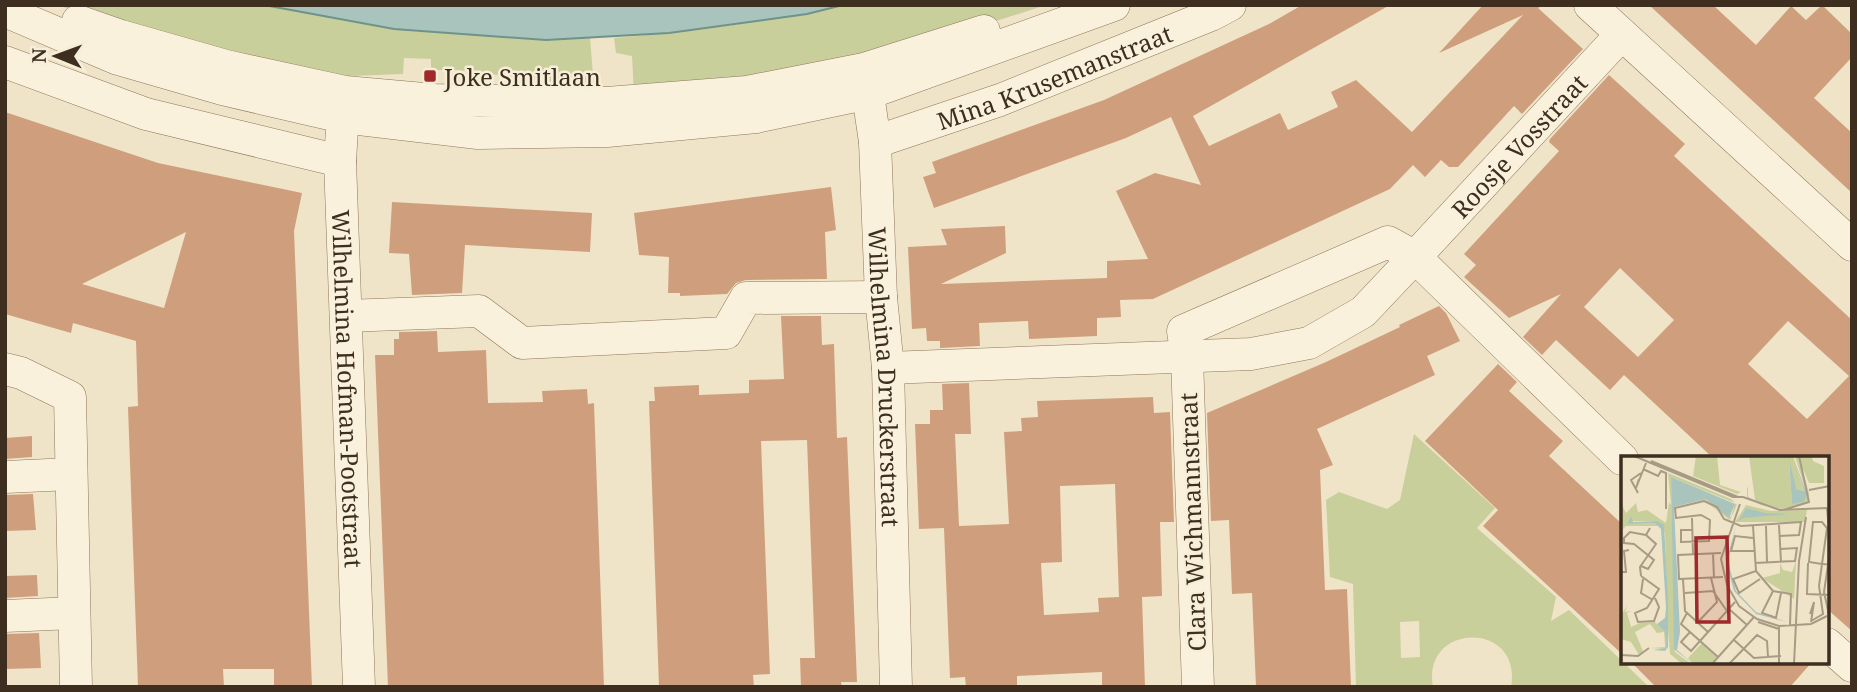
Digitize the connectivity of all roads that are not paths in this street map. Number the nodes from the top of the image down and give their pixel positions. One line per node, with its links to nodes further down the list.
1 (35, 5): 10 (street)
2 (1054, 5): 9 (street)
3 (1114, 5): 9 (street)
4 (1230, 5): 11 (street, Mina Krusemanstraat)
5 (1590, 5): 7 (street)
6 (5, 10): 10 (street)
7 (1621, 35): 13 (street); 14 (street, Roosje Vosstraat)
8 (5, 62): 12 (street)
9 (867, 81): 10 (street); 11 (street, Wilhelmina Druckerstraat)
10 (344, 104): 12 (street, Wilhelmina Hofman-Pootstraat)
11 (875, 142): 15 (street, Wilhelmina Druckerstraat)
12 (340, 161): 16 (street, Wilhelmina Hofman-Pootstraat)
13 (1852, 245)
14 (1415, 257): 17 (street, Roosje Vosstraat); 17 (street); 20 (street)
15 (881, 297): 16 (street); 18 (street, Wilhelmina Druckerstraat)
16 (346, 316): 29 (street, Wilhelmina Hofman-Pootstraat)
17 (1187, 357): 18 (street, Roosje Vosstraat); 31 (street, Clara Wichmannstraat)
18 (888, 368): 30 (street, Wilhelmina Druckerstraat)
19 (5, 369): 21 (street)
20 (1621, 458)
21 (71, 474): 22 (street); 23 (street)
22 (5, 477)
23 (74, 613): 24 (street); 28 (street)
24 (5, 616)
25 (1829, 646): 26 (street)
26 (1852, 666)
27 (1852, 677): 32 (street)
28 (76, 687)
29 (359, 687)
30 (896, 687)
31 (1198, 687)
32 (1842, 687)

